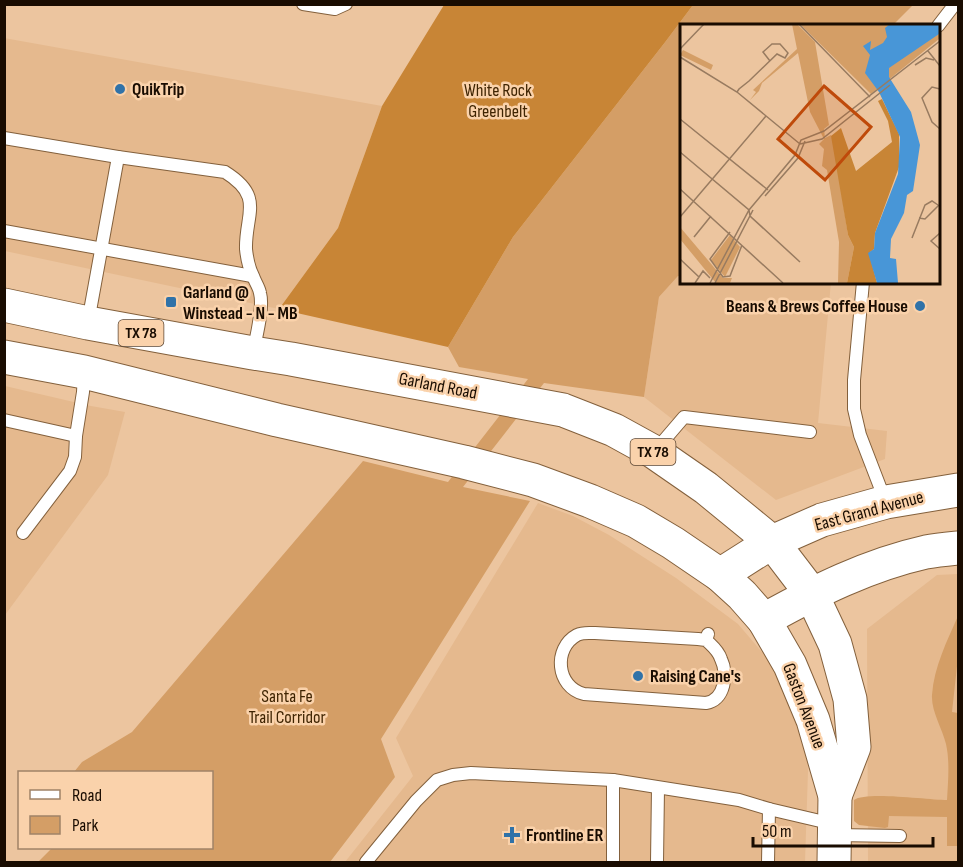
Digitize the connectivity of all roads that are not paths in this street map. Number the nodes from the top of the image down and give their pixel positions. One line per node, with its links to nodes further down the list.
1 (303, 4): 2 (lane)
2 (346, 4)
3 (955, 4): 4 (lane)
4 (939, 25)
5 (4, 138): 6 (lane)
6 (118, 157): 8 (lane); 9 (lane)
7 (4, 231): 8 (lane)
8 (102, 248): 9 (lane); 12 (lane)
9 (252, 276): 13 (lane)
10 (863, 284): 21 (lane)
11 (4, 305): 12 (main road, Garland Road / TX 78)
12 (88, 324): 13 (main road, Garland Road / TX 78); 15 (main road)
13 (253, 354): 19 (main road, Garland Road / TX 78)
14 (4, 357): 15 (main road)
15 (84, 372): 18 (lane); 25 (main road)
16 (4, 420): 18 (lane)
17 (810, 432): 19 (lane)
18 (76, 436): 22 (lane)
19 (654, 452): 23 (main road, Garland Road / TX 78)
20 (958, 490): 21 (main road, East Grand Avenue)
21 (886, 502): 23 (main road, East Grand Avenue)
22 (23, 533)
23 (772, 542): 25 (main road, East Grand Avenue); 26 (main road, Garland Road / TX 78)
24 (958, 548): 26 (main road)
25 (720, 575): 27 (main road)
26 (812, 593): 27 (main road); 32 (main road, Gaston Avenue)
27 (764, 620): 32 (main road, Gaston Avenue)
28 (707, 637): 28 (lane)
29 (613, 780): 30 (lane); 34 (lane); 35 (lane)
30 (658, 788): 31 (lane); 36 (lane)
31 (769, 808): 32 (lane); 37 (lane)
32 (834, 829): 33 (lane)
33 (900, 836)
34 (366, 862)
35 (613, 862)
36 (657, 862)
37 (768, 862)

